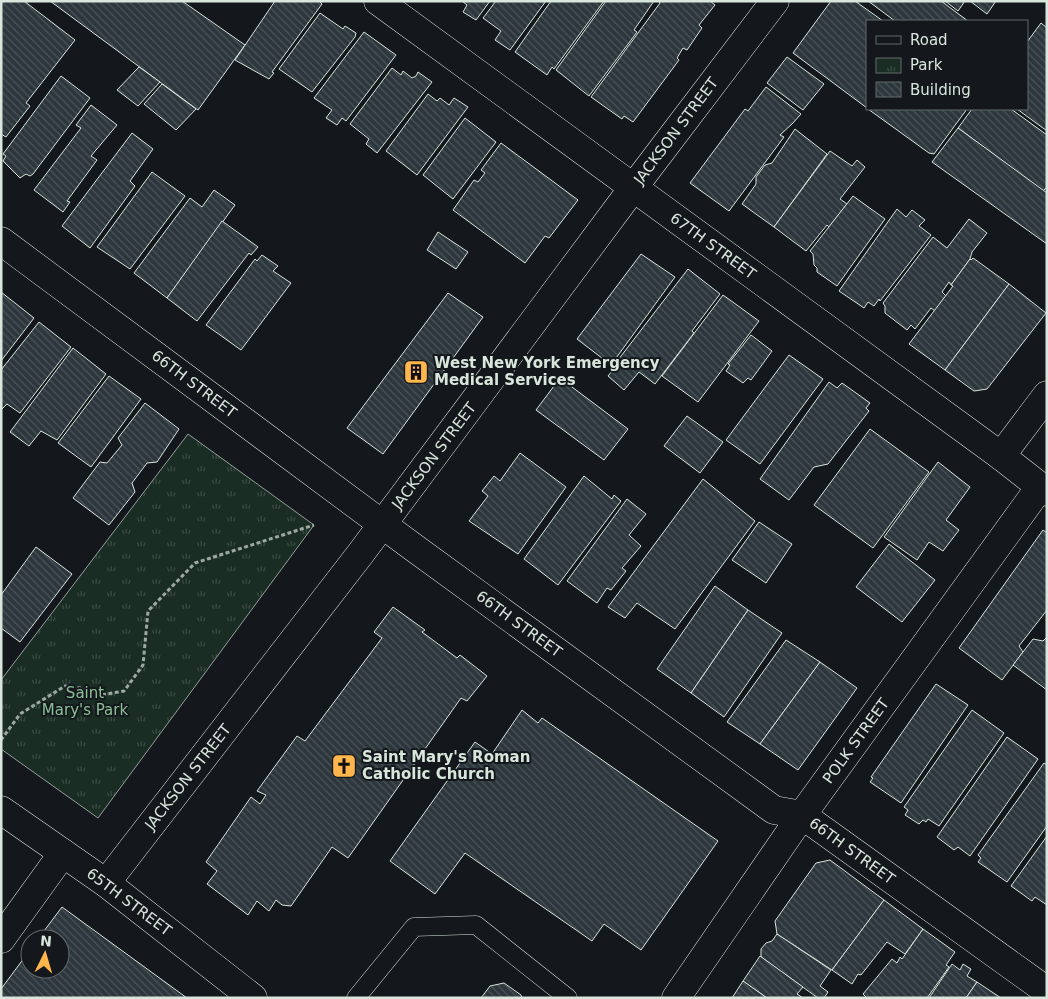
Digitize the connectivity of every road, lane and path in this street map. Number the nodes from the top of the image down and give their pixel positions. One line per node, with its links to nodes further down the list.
1 (378, 1): 3 (street, 67TH STREET)
2 (775, 1): 3 (street, JACKSON STREET)
3 (633, 188): 6 (street, 67TH STREET); 8 (street, JACKSON STREET)
4 (1, 241): 8 (street, 66TH STREET)
5 (1047, 396): 6 (street)
6 (1002, 456): 7 (street, 67TH STREET)
7 (1043, 490): 12 (street, POLK STREET)
8 (383, 524): 12 (street, 66TH STREET); 14 (street, JACKSON STREET)
9 (314, 525): 10 (path)
10 (1, 740)
11 (1, 810): 13 (street, 65TH STREET)
12 (802, 815): 16 (street, 66TH STREET); 20 (street, POLK STREET)
13 (63, 853): 14 (street, 65TH STREET); 15 (street)
14 (106, 883): 17 (street, 65TH STREET)
15 (1, 939)
16 (1047, 991)
17 (253, 998)
18 (356, 998): 19 (lane)
19 (568, 998)
20 (676, 998)

